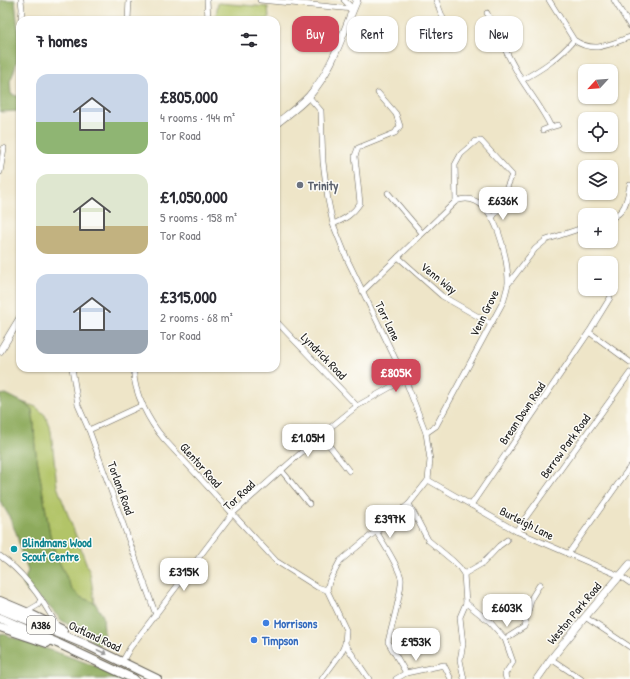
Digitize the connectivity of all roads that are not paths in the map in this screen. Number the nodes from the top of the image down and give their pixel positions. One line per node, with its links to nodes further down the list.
1 (21, 0): 12 (street)
2 (129, 0): 13 (street)
3 (207, 0): 14 (street)
4 (260, 0): 10 (street)
5 (344, 0): 10 (street)
6 (357, 0): 10 (main road)
7 (436, 0): 15 (street)
8 (549, 0): 19 (street)
9 (614, 0): 17 (street)
10 (353, 9): 23 (main road)
11 (487, 13): 16 (street)
12 (21, 16)
13 (128, 16)
14 (208, 16)
15 (442, 16)
16 (488, 16)
17 (630, 26)
18 (630, 37): 19 (street)
19 (574, 40): 21 (street)
20 (507, 52): 21 (street)
21 (522, 80): 26 (street)
22 (378, 93): 35 (street)
23 (309, 97): 24 (main road); 35 (street, Torr Lane)
24 (280, 121)
25 (558, 125): 26 (street)
26 (551, 127): 27 (street)
27 (543, 130)
28 (4, 148): 29 (street)
29 (0, 172)
30 (630, 185): 33 (street)
31 (388, 193): 37 (street)
32 (456, 201): 34 (street, Venn Grove); 34 (street); 37 (street)
33 (618, 215)
34 (492, 218): 39 (street, Venn Grove)
35 (332, 224): 40 (street, Torr Lane)
36 (578, 230): 39 (street)
37 (422, 233): 38 (street)
38 (398, 257): 40 (street); 44 (street, Venn Way)
39 (508, 283): 44 (street, Venn Grove)
40 (363, 290): 51 (street, Torr Lane)
41 (610, 298): 45 (street, Brean Down Road)
42 (16, 324): 46 (main road)
43 (280, 324): 53 (street, Lyndrick Road)
44 (491, 324): 55 (street, Venn Grove)
45 (589, 332): 47 (street); 63 (street, Brean Down Road)
46 (0, 350)
47 (630, 362)
48 (73, 372): 54 (street, Torland Road)
49 (134, 372): 52 (street, Glentor Road)
50 (630, 373): 66 (street, Berrow Park Road)
51 (405, 378): 53 (street, Tor Road); 55 (street, Torr Lane)
52 (144, 405): 54 (street); 64 (street, Glentor Road)
53 (357, 406): 56 (street, Tor Road)
54 (89, 430): 81 (street, Torland Road)
55 (426, 433): 60 (street, Torr Lane)
56 (321, 435): 58 (street, Tor Road); 59 (street)
57 (630, 468): 68 (street)
58 (281, 470): 61 (street); 64 (street, Tor Road)
59 (349, 471)
60 (428, 480): 62 (street); 63 (street, Burleigh Lane)
61 (309, 504)
62 (409, 504): 65 (street); 71 (street)
63 (471, 505): 66 (street, Burleigh Lane)
64 (232, 514): 75 (street, Glentor Road); 81 (street, Tor Road)
65 (376, 531): 75 (street); 93 (street)
66 (516, 531): 68 (street, Burleigh Lane)
67 (507, 540): 71 (street)
68 (568, 554): 72 (street, Burleigh Lane)
69 (0, 556): 76 (street, Outland Road)
70 (630, 564): 72 (main road, Weston Park Road)
71 (464, 574): 78 (street)
72 (620, 576): 73 (street, Burleigh Lane); 82 (main road, Weston Park Road)
73 (630, 583)
74 (540, 584): 86 (street)
75 (327, 590): 87 (street)
76 (41, 599): 80 (street); 84 (street, Outland Road)
77 (0, 601): 80 (main road)
78 (466, 603): 86 (street); 100 (street)
79 (0, 609): 88 (main road, Outland Road / A386)
80 (26, 612): 84 (main road)
81 (156, 615): 92 (street, Tor Road)
82 (585, 617): 89 (street); 91 (main road, Weston Park Road)
83 (0, 618): 90 (main road, Outland Road / A386)
84 (57, 626): 88 (main road)
85 (0, 627): 90 (main road)
86 (505, 639): 101 (street)
87 (345, 644): 96 (street); 97 (street)
88 (87, 645): 92 (main road, Outland Road / A386, one-way to 92)
89 (630, 647)
90 (87, 656): 94 (main road, Outland Road / A386)
91 (550, 659): 102 (main road, Weston Park Road); 103 (street)
92 (122, 662): 95 (main road, Outland Road / A386)
93 (406, 673): 98 (street); 99 (street)
94 (134, 679)
95 (157, 679)
96 (322, 679)
97 (369, 679)
98 (396, 679)
99 (451, 679)
100 (464, 679)
101 (506, 679)
102 (538, 679)
103 (581, 679)

